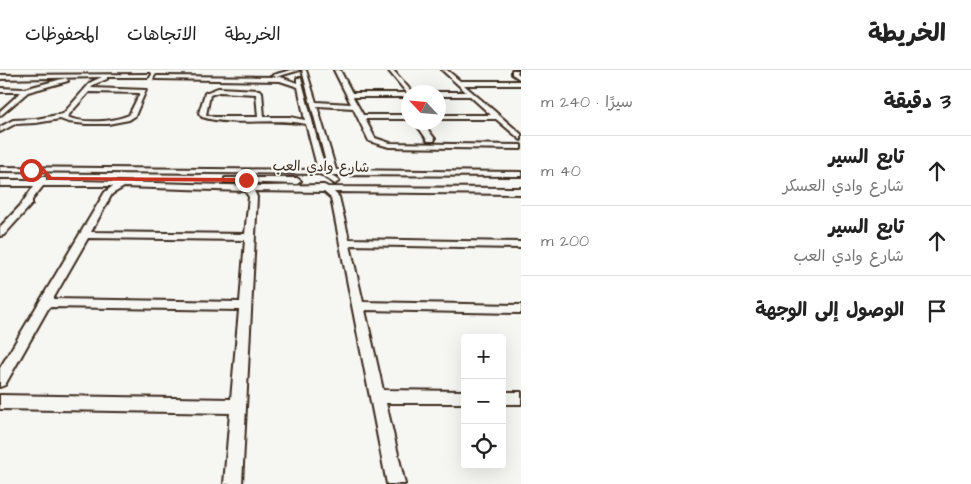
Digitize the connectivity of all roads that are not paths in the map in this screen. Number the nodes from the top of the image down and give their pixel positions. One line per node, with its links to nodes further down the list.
1 (297, 70): 9 (street); 21 (street)
2 (304, 70): 29 (street)
3 (337, 70): 28 (street)
4 (390, 70): 20 (street)
5 (444, 70): 18 (street)
6 (515, 70): 15 (street)
7 (216, 72): 9 (street)
8 (52, 73): 10 (street); 12 (street)
9 (229, 75): 11 (street)
10 (149, 76): 11 (street); 14 (street)
11 (159, 76): 21 (street)
12 (0, 78): 13 (street)
13 (87, 78): 14 (street); 17 (street)
14 (105, 78): 17 (street)
15 (521, 78)
16 (67, 79): 24 (street)
17 (93, 83): 23 (street)
18 (458, 83): 19 (street); 27 (street)
19 (519, 84)
20 (402, 85)
21 (301, 86): 38 (street)
22 (0, 90): 24 (street)
23 (88, 90): 32 (street); 32 (street)
24 (24, 91): 31 (street)
25 (401, 94): 28 (street)
26 (446, 94): 27 (street)
27 (472, 94): 36 (street)
28 (349, 95): 30 (street)
29 (314, 106): 30 (street); 43 (street)
30 (354, 106): 33 (street)
31 (0, 114)
32 (64, 116): 40 (street)
33 (360, 117): 34 (street); 47 (street)
34 (401, 117)
35 (446, 117): 36 (street)
36 (498, 117): 45 (street)
37 (260, 119): 37 (street); 38 (street)
38 (309, 120): 44 (street)
39 (0, 122): 40 (street)
40 (13, 122): 41 (street)
41 (0, 130)
42 (424, 130): 46 (street)
43 (322, 131): 44 (street); 48 (street)
44 (312, 132): 49 (street)
45 (521, 138)
46 (431, 139)
47 (521, 147)
48 (330, 158): 57 (street); 59 (street)
49 (311, 159): 56 (street); 59 (street)
50 (0, 162): 55 (street, شارع وادي العب)
51 (37, 168): 52 (street, شارع وادي العب); 54 (street, شارع وادي العب); 61 (street); 65 (street)
52 (0, 169)
53 (521, 169): 58 (street, شارع وادي العب)
54 (164, 171): 55 (street, شارع وادي العب); 65 (street)
55 (265, 172): 56 (street, شارع وادي العب)
56 (298, 172): 59 (street, شارع وادي العب)
57 (370, 172): 58 (street, شارع وادي العب); 59 (street, شارع وادي العب)
58 (384, 172): 60 (street, شارع وادي العب)
59 (327, 173): 64 (street); 67 (street)
60 (445, 173): 62 (street, شارع وادي العب); 75 (street)
61 (0, 174)
62 (521, 174)
63 (152, 179): 64 (street, شارع وادي العب); 65 (street, شارع وادي العب); 71 (street)
64 (186, 179): 72 (street, شارع وادي العب)
65 (45, 180): 66 (street); 68 (street); 78 (street)
66 (2, 181): 78 (street)
67 (334, 181): 72 (street, شارع وادي العب); 75 (street, شارع وادي العب)
68 (64, 183): 74 (street); 78 (street)
69 (423, 183): 70 (street, شارع وادي العب); 75 (street, شارع وادي العب); 76 (street)
70 (521, 184)
71 (131, 185): 72 (street); 74 (street)
72 (252, 188): 73 (street); 73 (street); 81 (street)
73 (289, 188): 75 (street)
74 (107, 189): 80 (street)
75 (340, 189): 76 (street); 82 (street)
76 (454, 191): 77 (street)
77 (520, 194)
78 (33, 195): 79 (street)
79 (0, 233)
80 (84, 235): 81 (street); 84 (street)
81 (250, 237): 85 (street)
82 (345, 242): 83 (street); 86 (street)
83 (521, 245)
84 (45, 304): 85 (street); 88 (street)
85 (246, 306): 94 (street)
86 (358, 306): 87 (street); 89 (street)
87 (521, 309)
88 (0, 381)
89 (377, 396): 90 (street); 96 (street)
90 (461, 397)
91 (506, 398): 92 (street)
92 (521, 398)
93 (0, 402): 94 (street)
94 (239, 406): 95 (street)
95 (233, 484)
96 (396, 484)

